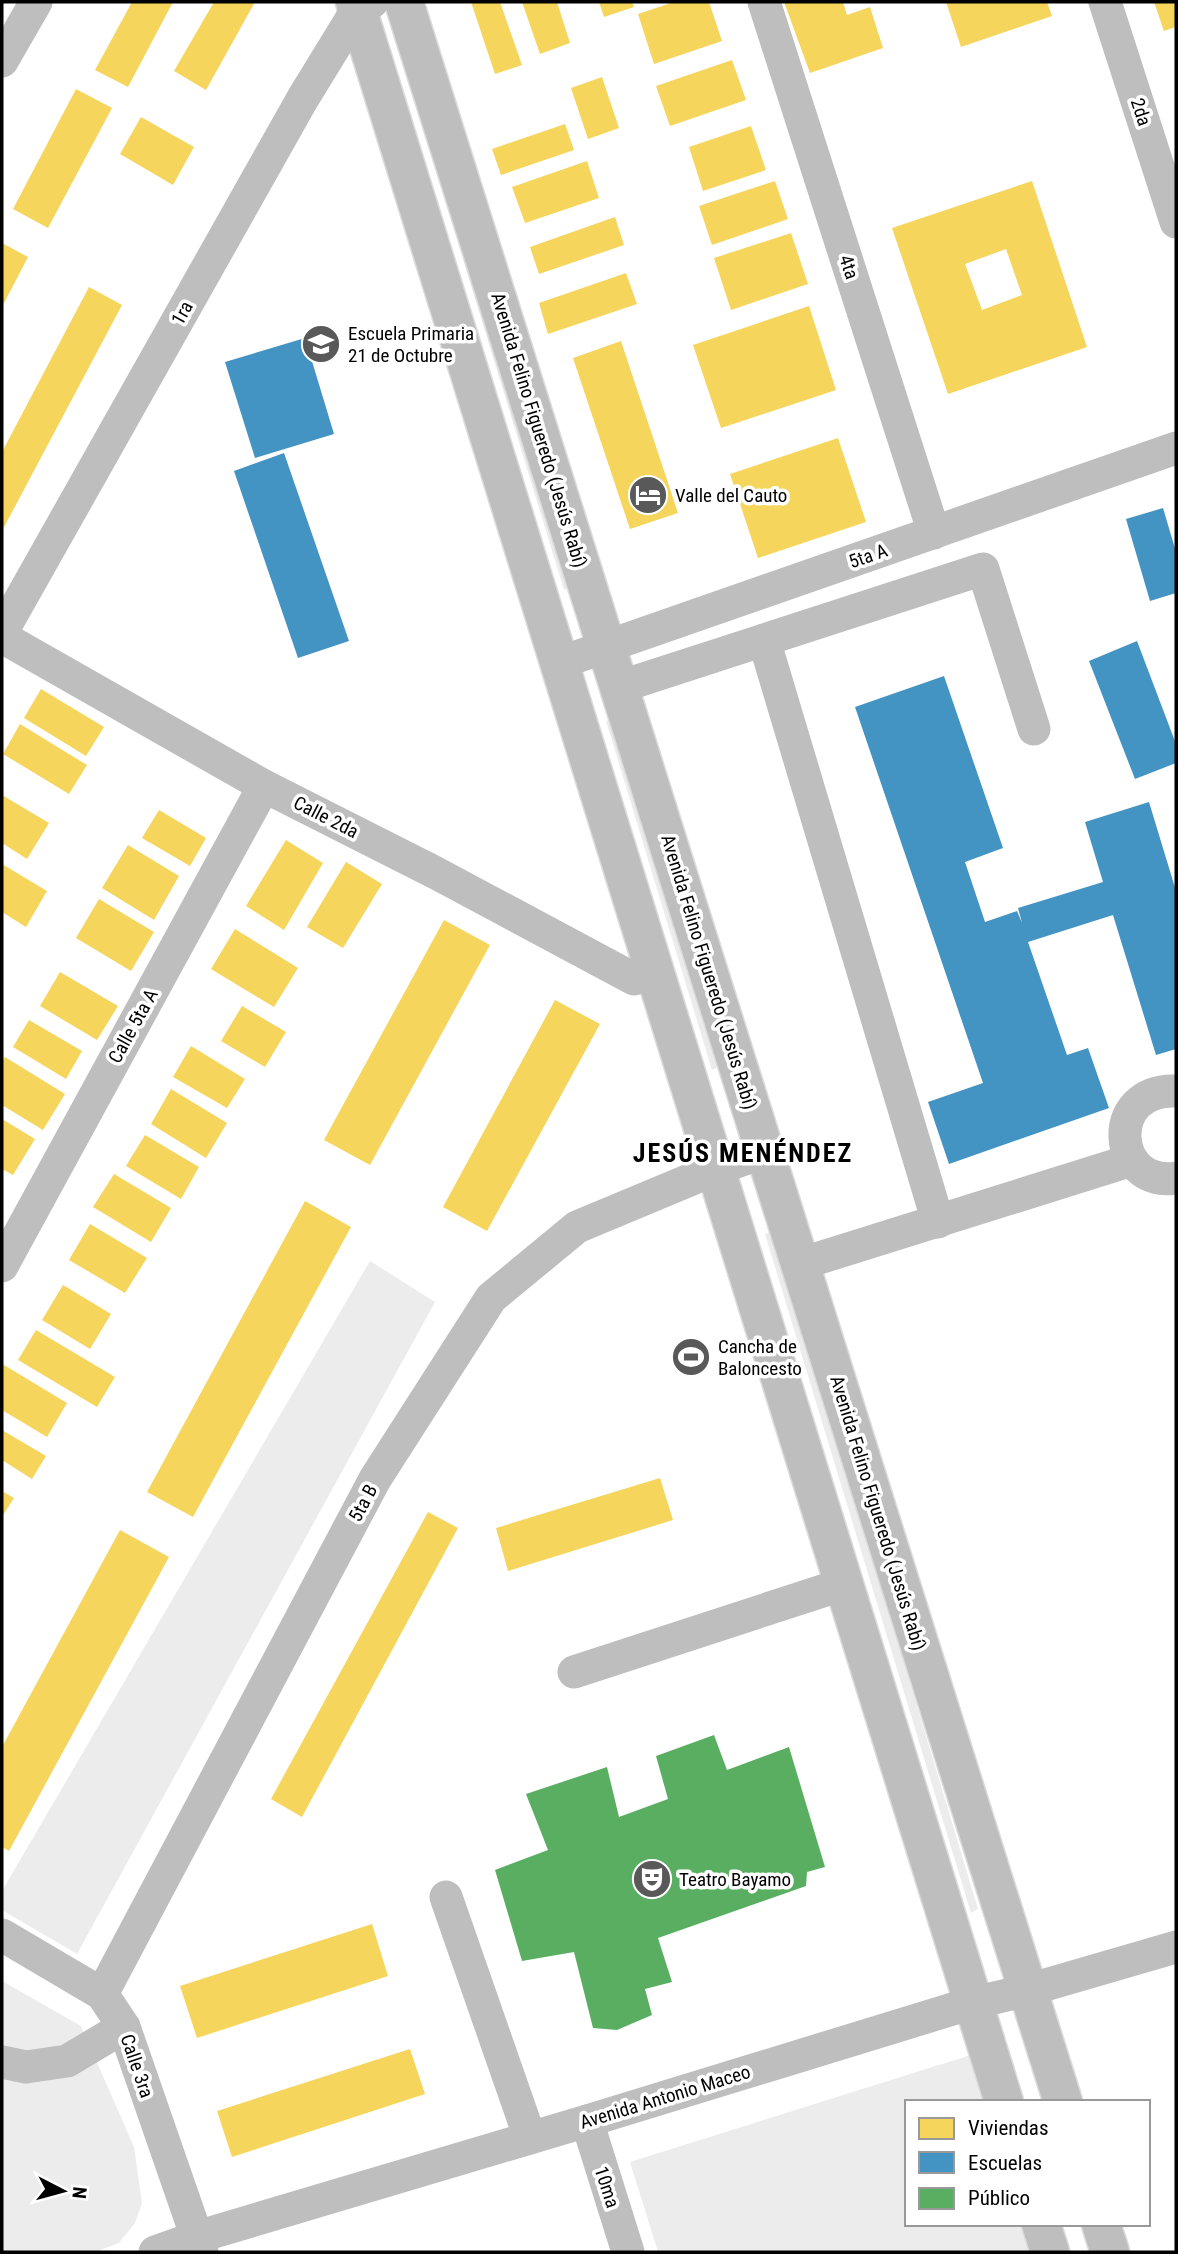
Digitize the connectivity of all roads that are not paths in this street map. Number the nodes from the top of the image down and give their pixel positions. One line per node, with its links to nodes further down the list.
1 (36, 2): 6 (street)
2 (404, 2): 12 (main road, Avenida Felino Figueredo (Jesús Rabí))
3 (764, 2): 9 (street, 4ta)
4 (1105, 2): 7 (street, 2da)
5 (361, 5): 10 (street, 1ra); 13 (main road)
6 (2, 61)
7 (1176, 222)
8 (1176, 448): 9 (street, 5ta A)
9 (934, 533): 12 (street, 5ta A)
10 (2, 635): 16 (street, Calle 2da)
11 (764, 640): 14 (street); 15 (street); 23 (street)
12 (607, 647): 13 (street, 5ta A); 14 (main road, Avenida Felino Figueredo (Jesús Rabí))
13 (559, 663): 17 (main road)
14 (619, 687): 19 (main road, Avenida Felino Figueredo (Jesús Rabí))
15 (1034, 729)
16 (264, 786): 17 (street, Calle 2da); 25 (street, Calle 5ta A)
17 (654, 971): 21 (main road)
18 (1176, 1091): 20 (street)
19 (765, 1152): 21 (street, 5ta B); 24 (main road, Avenida Felino Figueredo (Jesús Rabí))
20 (1132, 1160): 22 (street); 23 (street)
21 (716, 1170): 26 (main road); 32 (street, 5ta B)
22 (1176, 1178)
23 (938, 1222): 24 (street)
24 (800, 1264): 31 (main road, Avenida Felino Figueredo (Jesús Rabí))
25 (2, 1266)
26 (844, 1584): 27 (street); 33 (main road)
27 (574, 1672)
28 (446, 1897): 39 (street)
29 (2, 1935): 32 (street, Calle 3ra)
30 (1176, 1947): 31 (street, Avenida Antonio Maceo)
31 (1028, 1990): 33 (street, Avenida Antonio Maceo); 37 (main road, Avenida Felino Figueredo (Jesús Rabí))
32 (102, 1994): 34 (street, Calle 3ra)
33 (973, 2003): 36 (main road); 38 (street, Avenida Antonio Maceo)
34 (124, 2027): 35 (street); 42 (street, Calle 3ra)
35 (2, 2062)
36 (1003, 2100)
37 (1062, 2100)
38 (587, 2122): 39 (street, Avenida Antonio Maceo); 44 (street, 10ma)
39 (530, 2138): 42 (street, Avenida Antonio Maceo)
40 (1042, 2226): 45 (main road)
41 (1102, 2226): 46 (main road)
42 (200, 2245): 43 (street, Avenida Antonio Maceo)
43 (155, 2252)
44 (628, 2252)
45 (1050, 2252)
46 (1110, 2252)

